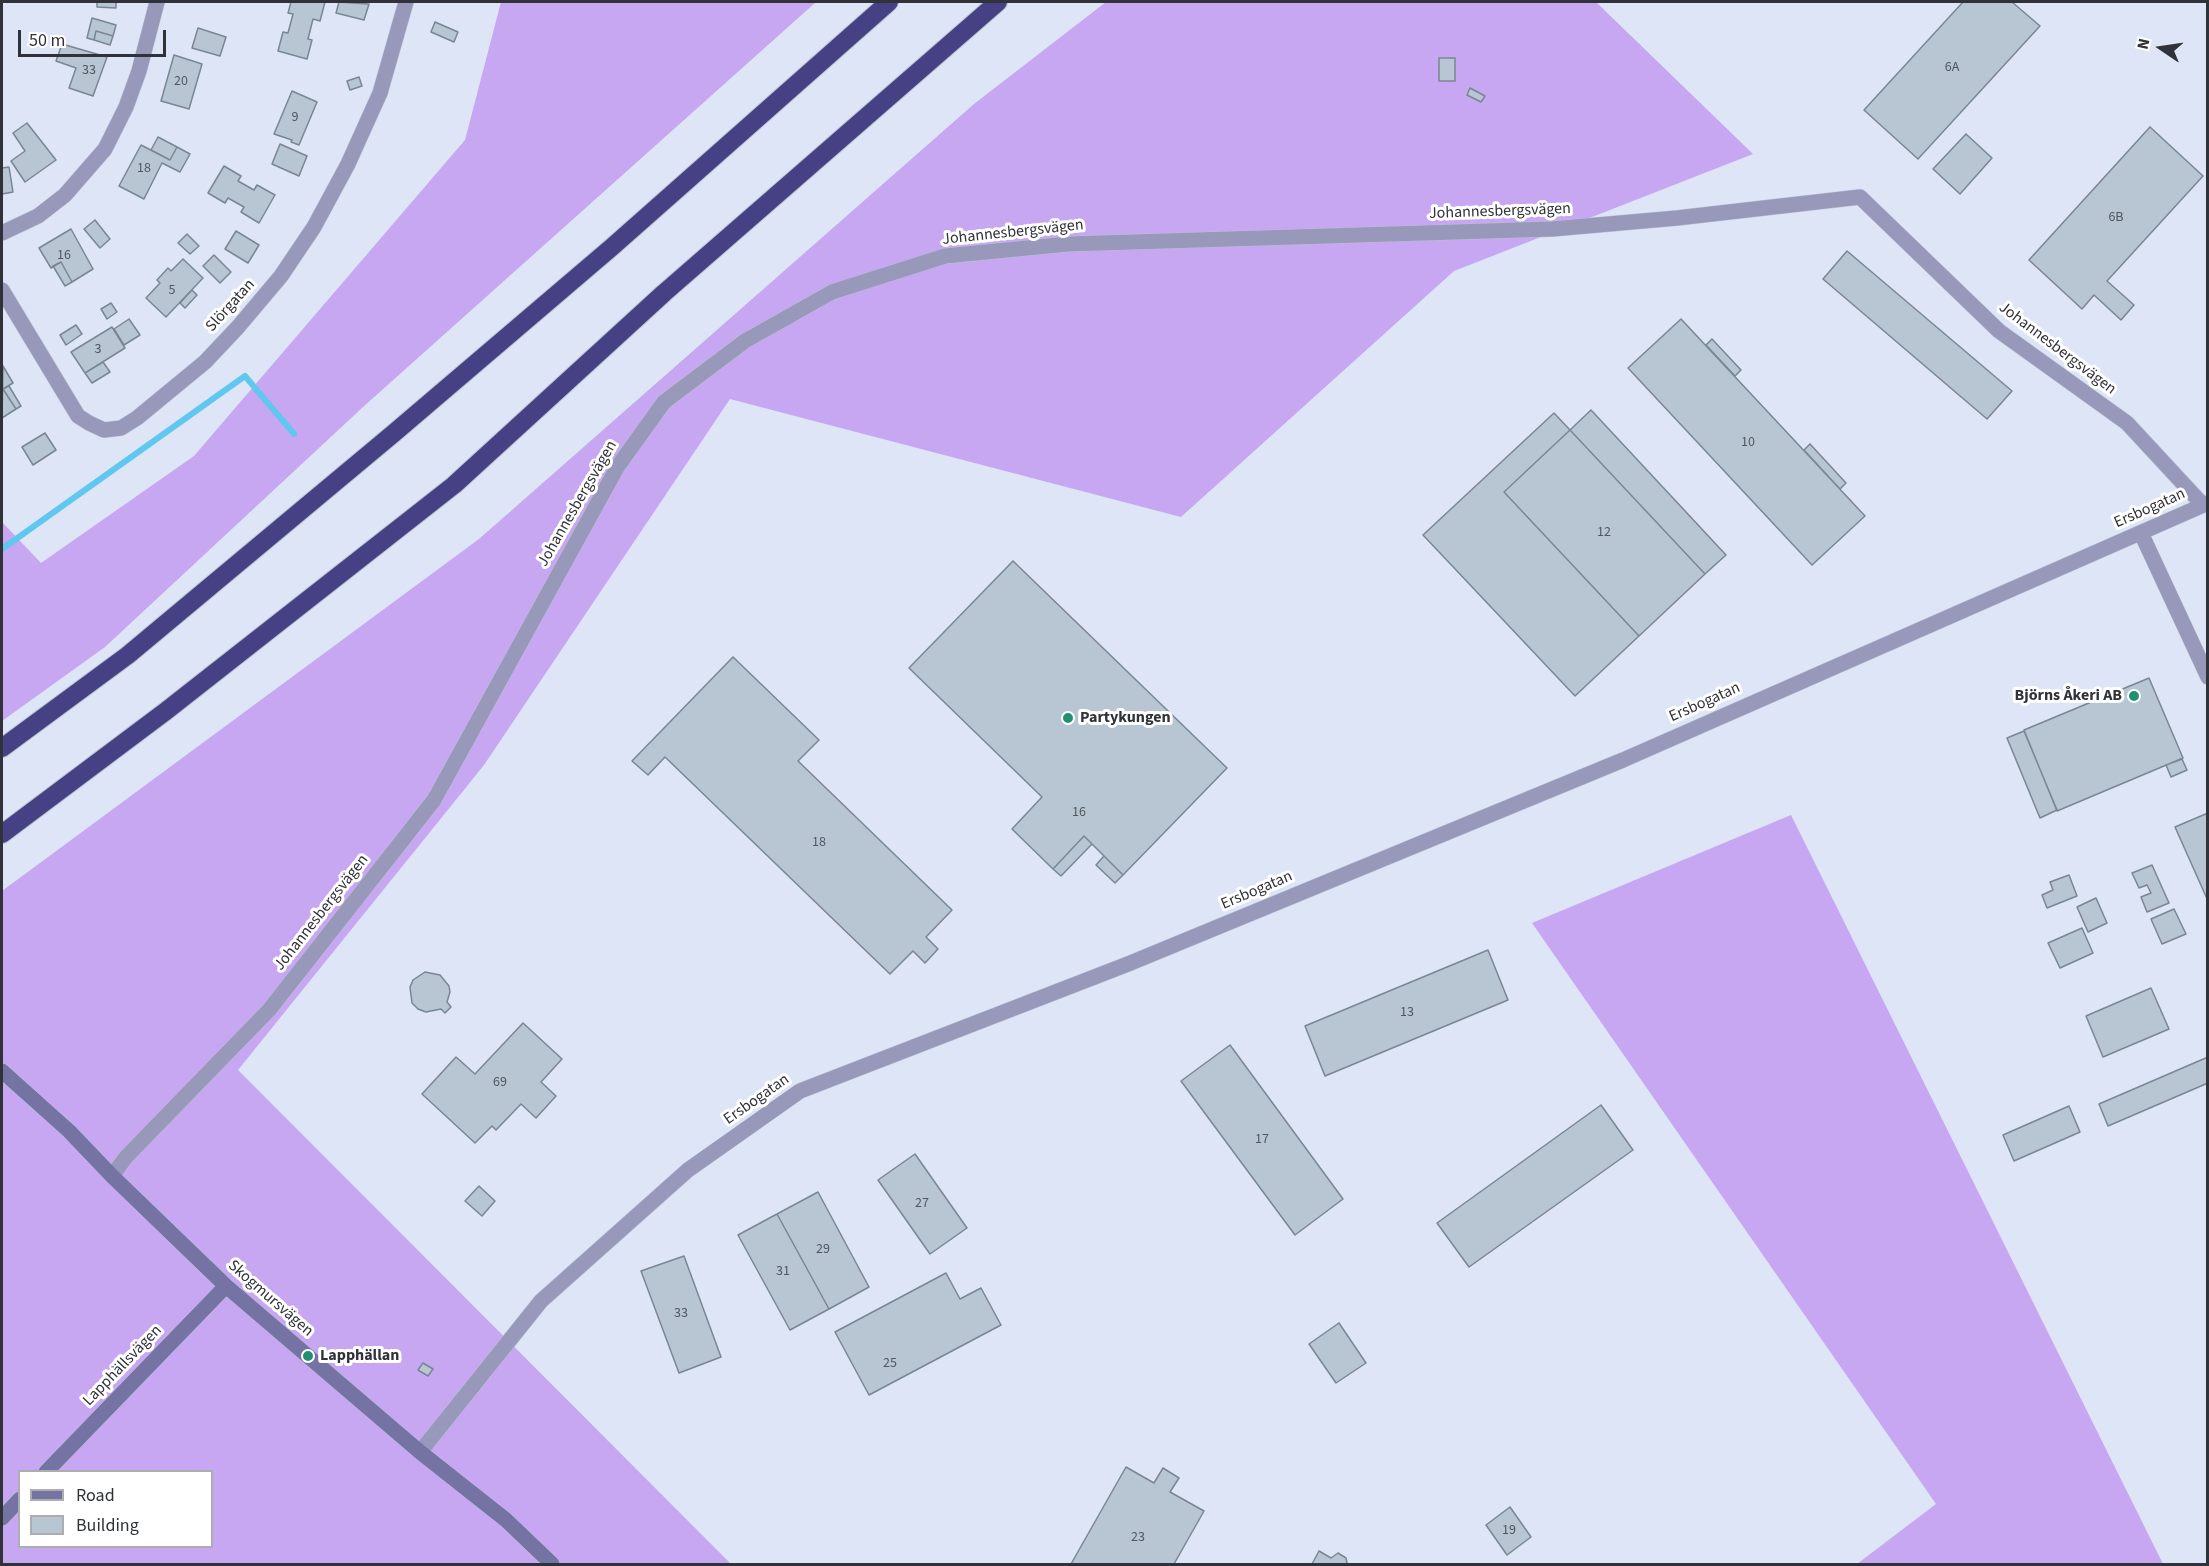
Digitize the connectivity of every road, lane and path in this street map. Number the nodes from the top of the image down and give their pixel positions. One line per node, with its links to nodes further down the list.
1 (157, 2): 5 (street)
2 (406, 2): 6 (street, Slörgatan)
3 (889, 2): 10 (highway)
4 (998, 2): 11 (highway)
5 (2, 233)
6 (2, 290)
7 (2205, 504): 8 (street, Ersbogatan); 13 (street, Johannesbergsvägen)
8 (2141, 533): 9 (street); 15 (street, Ersbogatan)
9 (2208, 677)
10 (2, 748)
11 (2, 834)
12 (2, 1071): 13 (street, Skogmursvägen)
13 (112, 1176): 14 (street, Skogmursvägen)
14 (226, 1286): 15 (street, Skogmursvägen); 16 (street, Lapphällsvägen)
15 (420, 1452): 19 (street, Skogmursvägen)
16 (48, 1470)
17 (18, 1501): 18 (street)
18 (2, 1518)
19 (552, 1564)

